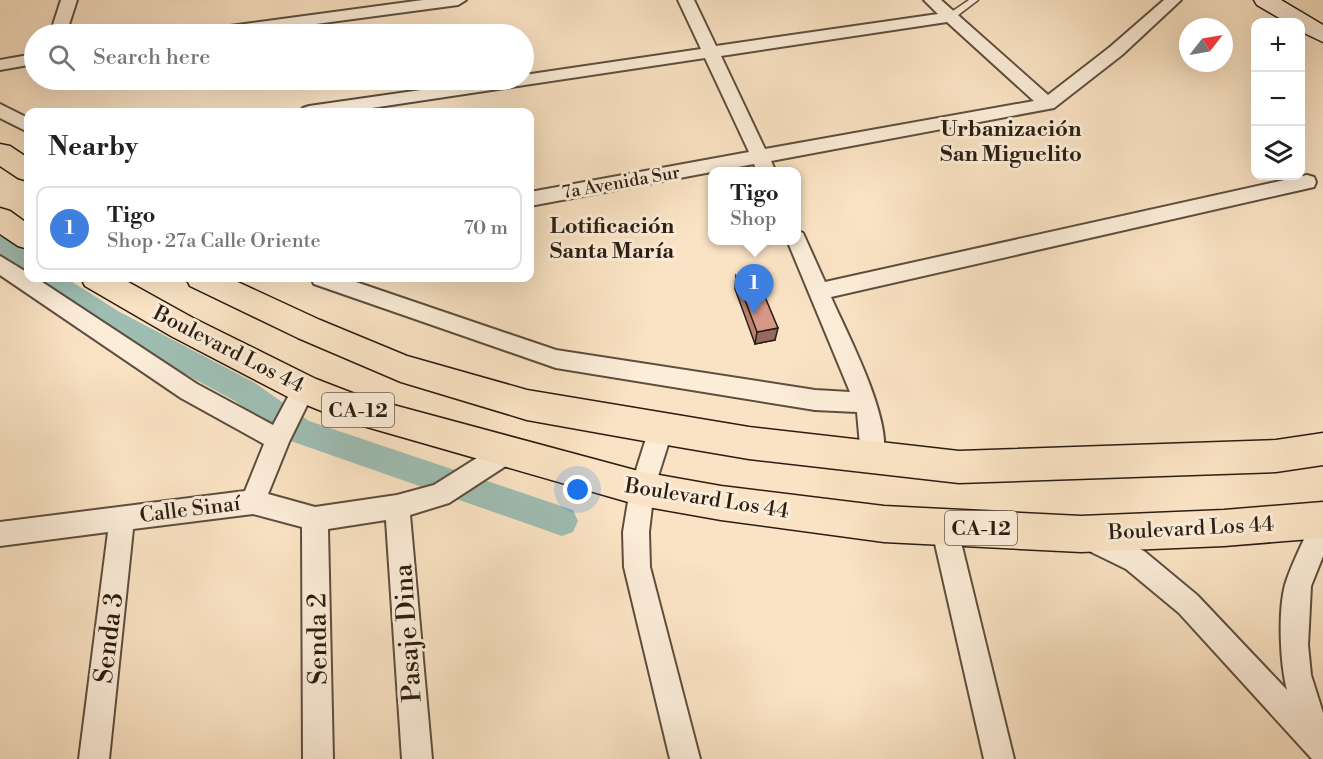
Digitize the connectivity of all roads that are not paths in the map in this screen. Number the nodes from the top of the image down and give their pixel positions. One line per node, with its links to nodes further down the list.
1 (69, 0): 9 (street)
2 (458, 0): 10 (street)
3 (686, 0): 12 (street)
4 (932, 0): 8 (street)
5 (974, 0): 8 (lane)
6 (1173, 0): 17 (street, 7a Avenida Sur)
7 (1265, 0): 11 (street)
8 (951, 17): 12 (street); 17 (street)
9 (61, 24)
10 (281, 24)
11 (1323, 35)
12 (711, 54): 15 (street); 22 (street)
13 (24, 61): 14 (street)
14 (0, 65)
15 (534, 80)
16 (461, 90): 18 (street)
17 (1048, 104): 22 (street, 7a Avenida Sur)
18 (337, 108)
19 (0, 110): 20 (street)
20 (24, 124)
21 (0, 153): 24 (highway)
22 (763, 164): 23 (street, 7a Avenida Sur)
23 (743, 167)
24 (24, 168)
25 (708, 172): 27 (street, 7a Avenida Sur)
26 (1306, 182): 37 (street)
27 (534, 198)
28 (0, 219): 29 (highway)
29 (24, 235)
30 (799, 245): 37 (street)
31 (0, 264): 32 (street)
32 (24, 280)
33 (27, 282): 41 (street)
34 (103, 282): 38 (highway, Boulevard Los 44 / CA-12)
35 (209, 282): 40 (highway, CA-12)
36 (333, 282): 39 (street)
37 (820, 291): 39 (street)
38 (304, 389): 41 (street); 43 (highway, Boulevard Los 44 / CA-12)
39 (866, 403): 44 (street)
40 (662, 429): 44 (highway, CA-12); 45 (street)
41 (278, 439): 46 (street)
42 (1323, 448): 44 (highway, CA-12)
43 (507, 452): 45 (highway, Boulevard Los 44 / CA-12); 47 (street, Calle Sinaí)
44 (873, 457)
45 (642, 489): 51 (highway, Boulevard Los 44 / CA-12); 58 (street)
46 (253, 502): 48 (street, Calle Sinaí); 49 (street, Calle Sinaí)
47 (397, 507): 49 (street, Calle Sinaí); 57 (street, Pasaje Dina)
48 (122, 518): 52 (street, Calle Sinaí); 55 (street, Senda 3)
49 (315, 519): 56 (street, Senda 2)
50 (1323, 523): 53 (highway, Boulevard Los 44 / CA-12); 54 (street)
51 (944, 526): 53 (highway, Boulevard Los 44 / CA-12); 59 (street)
52 (0, 534)
53 (1081, 534): 54 (street)
54 (1320, 744)
55 (94, 759)
56 (318, 759)
57 (417, 759)
58 (685, 759)
59 (999, 759)

